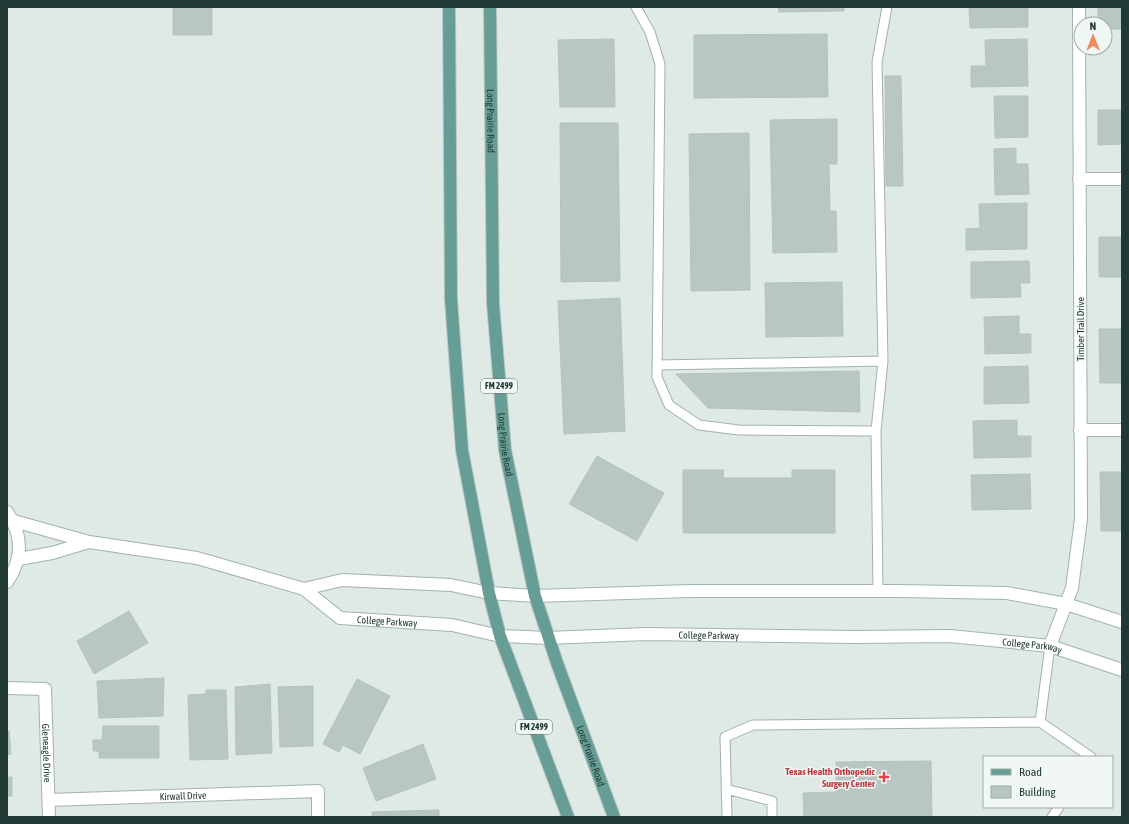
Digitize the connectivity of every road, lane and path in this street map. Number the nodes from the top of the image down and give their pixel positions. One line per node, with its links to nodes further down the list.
1 (449, 7): 19 (main road, FM 2499)
2 (490, 7): 20 (main road, Long Prairie Road / FM 2499)
3 (636, 7): 9 (lane)
4 (887, 7): 8 (lane)
5 (1079, 7): 6 (street, Timber Trail Drive)
6 (1079, 178): 7 (street); 10 (street, Timber Trail Drive)
7 (1122, 179)
8 (883, 361): 9 (lane); 12 (lane)
9 (657, 365): 12 (lane)
10 (1080, 430): 11 (street); 21 (street, Timber Trail Drive)
11 (1122, 430)
12 (876, 431): 18 (lane)
13 (10, 517): 14 (street, College Parkway); 15 (street)
14 (89, 542): 15 (street); 17 (street, College Parkway)
15 (19, 559): 16 (street)
16 (7, 582)
17 (304, 589): 19 (street, College Parkway); 23 (street, College Parkway)
18 (878, 591): 20 (street, College Parkway); 21 (street, College Parkway)
19 (489, 594): 20 (street, College Parkway); 23 (main road, FM 2499)
20 (535, 596): 24 (main road, Long Prairie Road / FM 2499)
21 (1066, 604): 22 (street, College Parkway); 25 (street, Timber Trail Drive)
22 (1122, 622)
23 (500, 636): 24 (street, College Parkway); 35 (main road, FM 2499)
24 (548, 638): 25 (street, College Parkway); 36 (main road, Long Prairie Road / FM 2499)
25 (1050, 646): 26 (street, College Parkway); 28 (lane)
26 (1122, 670)
27 (7, 688): 31 (street, Gleneagle Drive)
28 (1040, 722): 29 (lane); 30 (lane)
29 (1090, 756)
30 (726, 789): 37 (lane); 38 (lane)
31 (49, 800): 33 (street, Gleneagle Drive); 34 (street, Kirwall Drive)
32 (1058, 808): 39 (lane)
33 (49, 817)
34 (318, 817)
35 (568, 817)
36 (614, 817)
37 (727, 817)
38 (772, 817)
39 (1052, 817)

